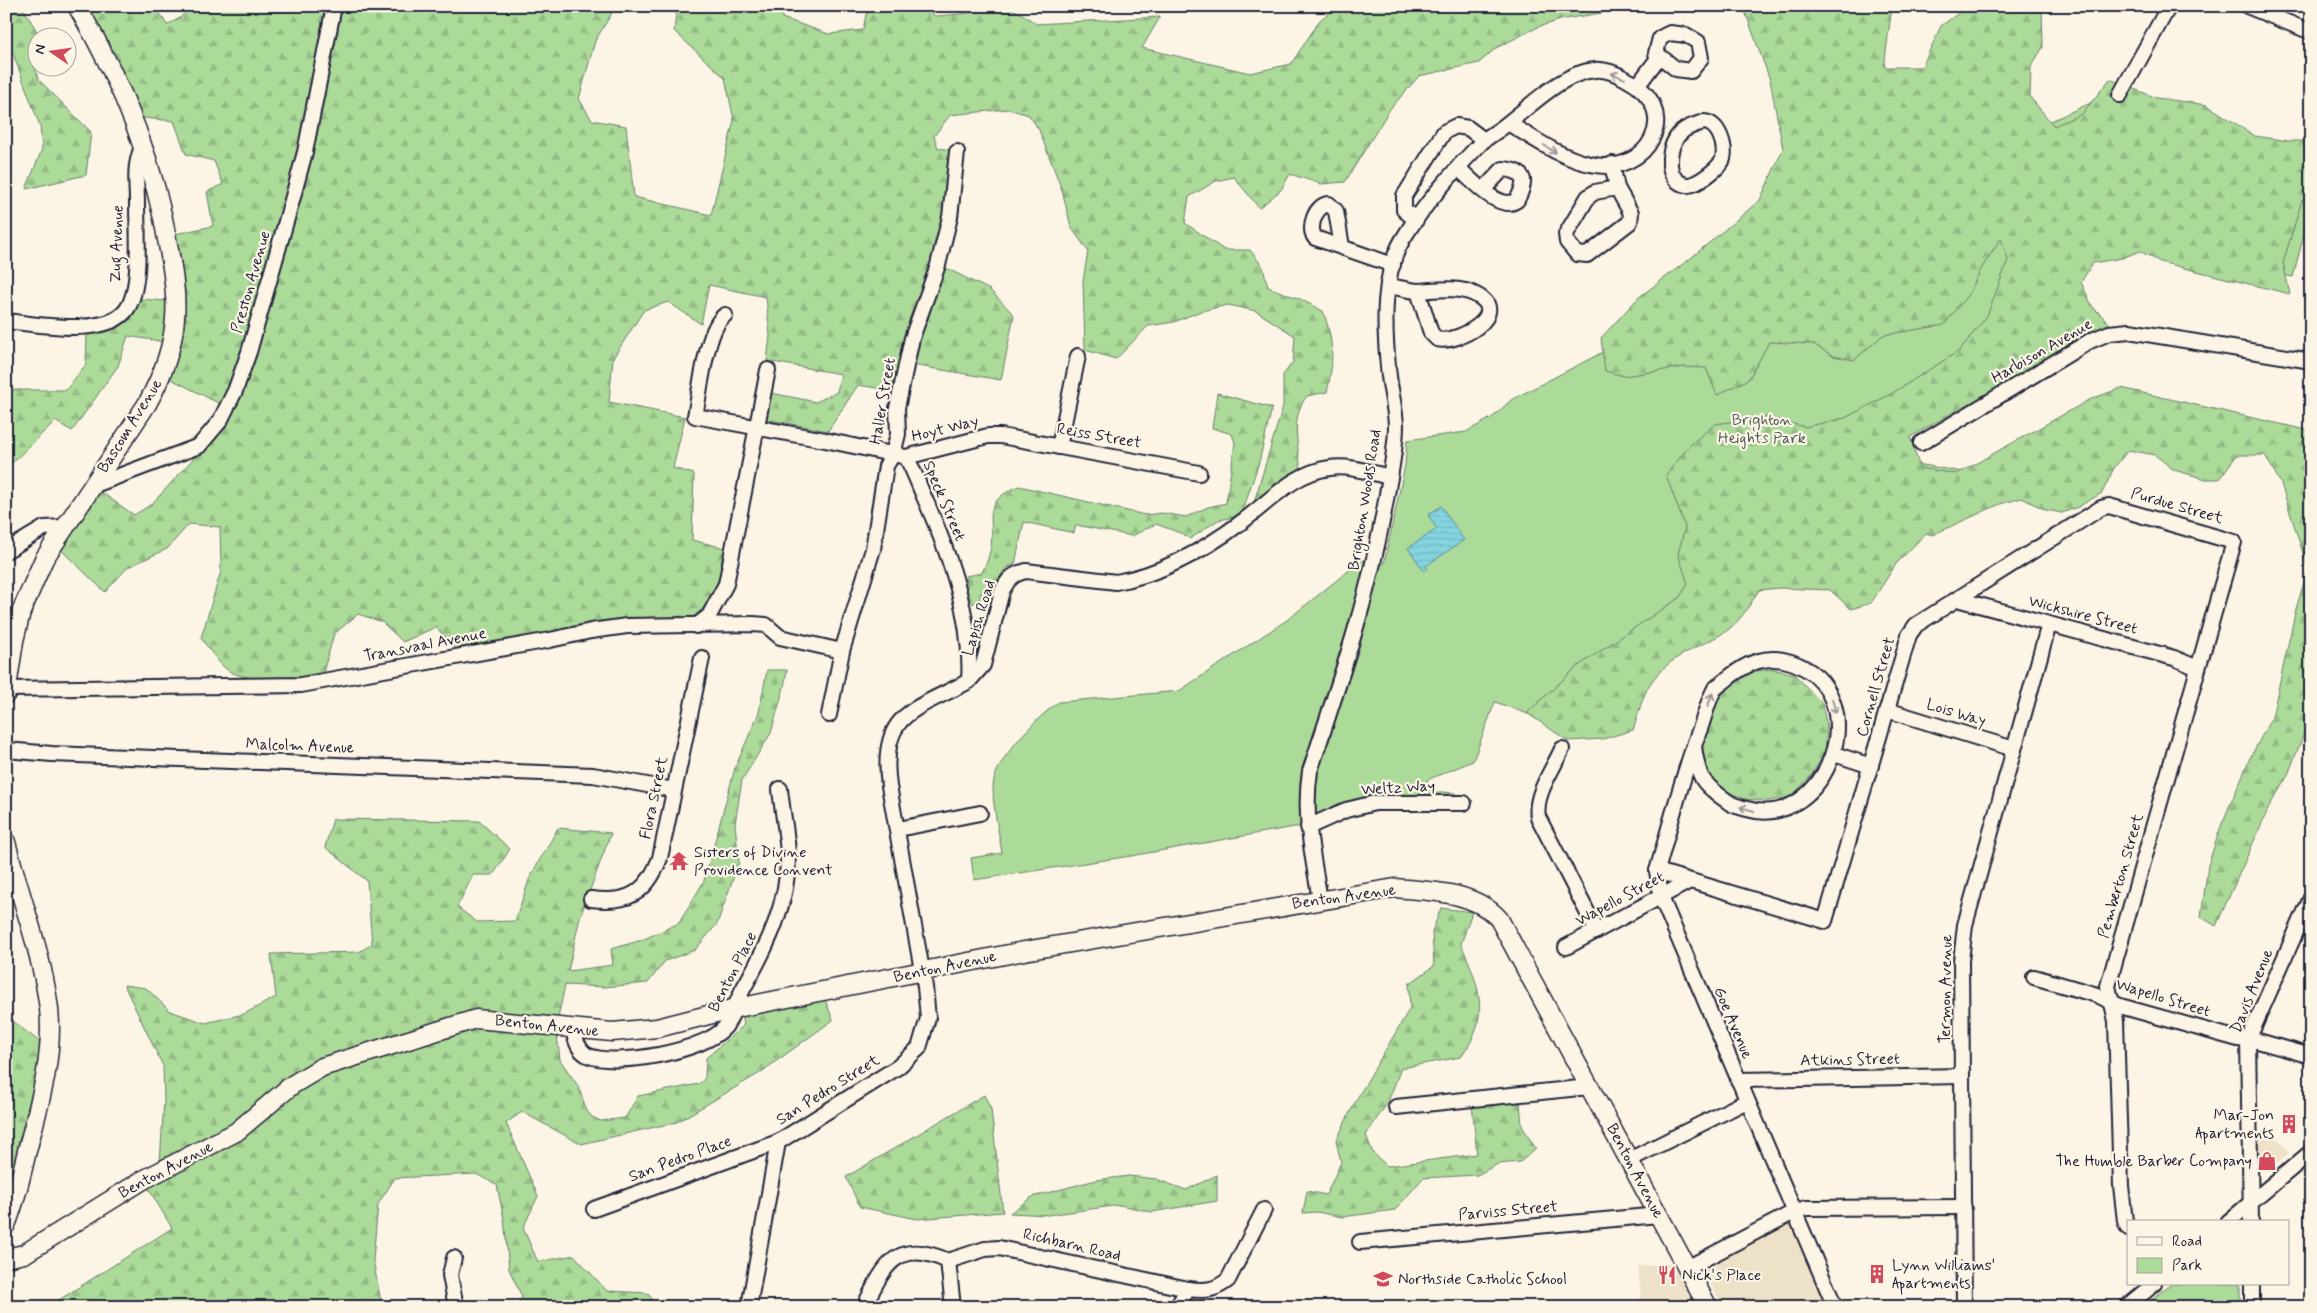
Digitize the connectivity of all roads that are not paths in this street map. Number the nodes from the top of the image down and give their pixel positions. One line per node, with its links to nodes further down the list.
1 (77, 6): 13 (main road, Bascom Avenue)
2 (334, 6): 36 (street, Preston Avenue)
3 (2169, 6): 8 (street)
4 (2248, 6): 5 (street)
5 (2311, 32)
6 (1658, 57): 7 (street)
7 (1638, 85): 9 (street, Brighton Woods Road, one-way to 9); 10 (street, Brighton Woods Road)
8 (2120, 95)
9 (1508, 123): 12 (street, Brighton Woods Road); 15 (street, one-way to 15)
10 (1657, 130): 11 (street); 15 (street)
11 (1676, 137): 11 (street)
12 (1484, 140): 16 (street, Brighton Woods Road); 19 (street)
13 (143, 144): 25 (street, Zug Avenue); 36 (main road, Bascom Avenue)
14 (957, 152): 33 (street, Haller Street)
15 (1612, 164): 17 (street)
16 (1459, 168): 18 (street); 19 (street, Brighton Woods Road)
17 (1617, 188): 17 (street)
18 (1483, 190)
19 (1416, 220): 21 (street, Brighton Woods Road)
20 (1342, 247): 21 (street)
21 (1393, 264): 22 (street, Brighton Woods Road)
22 (1388, 286): 23 (street); 35 (street, Brighton Woods Road)
23 (1418, 291): 23 (street)
24 (725, 315): 29 (street)
25 (7, 318)
26 (1078, 356): 32 (street)
27 (2311, 361): 31 (street, Harbison Avenue)
28 (768, 370): 29 (street)
29 (756, 427): 33 (street); 43 (street)
30 (994, 436): 32 (street, Reiss Street); 33 (street, Hoyt Way)
31 (1921, 443)
32 (1059, 447): 34 (street, Reiss Street)
33 (899, 456): 44 (street, Haller Street); 47 (street, Speck Street)
34 (1198, 473)
35 (1390, 477): 47 (street, Lapish Road); 61 (street, Brighton Woods Road)
36 (92, 486): 38 (main road, Bascom Avenue)
37 (2109, 506): 39 (street, Purdue Street); 41 (street, Cornell Street)
38 (65, 526): 40 (street); 48 (main road, Bascom Avenue)
39 (2234, 542): 46 (street, Pemberton Street)
40 (6, 551)
41 (1957, 598): 42 (street, Wickshire Street); 49 (street, Cornell Street)
42 (2049, 624): 46 (street, Wickshire Street); 53 (street, Termon Avenue)
43 (696, 626): 44 (street, Transvaal Avenue); 48 (street, Transvaal Avenue)
44 (842, 651): 50 (street, Haller Street)
45 (702, 658): 57 (street, Flora Street)
46 (2198, 668): 75 (street, Pemberton Street)
47 (969, 681): 62 (street, Lapish Road)
48 (7, 692)
49 (1887, 710): 53 (street, Lois Way); 56 (street, Cornell Street)
50 (829, 714)
51 (1694, 746): 55 (street, one-way to 51); 55 (street, one-way to 55); 64 (street, Goe Avenue)
52 (1562, 749): 71 (street)
53 (2014, 749): 80 (street, Termon Avenue)
54 (6, 750): 57 (street, Malcolm Avenue)
55 (1834, 754): 56 (street)
56 (1871, 766): 70 (street, Cornell Street)
57 (674, 790): 68 (street, Flora Street)
58 (780, 790): 76 (street, Benton Place)
59 (1464, 803): 61 (street, Weltz Way)
60 (980, 813): 62 (street)
61 (1308, 827): 69 (street, Brighton Woods Road)
62 (898, 830): 73 (street, Lapish Road)
63 (6, 842): 97 (main road)
64 (1657, 871): 65 (street, Wapello Street); 66 (street, Goe Avenue)
65 (1690, 881): 66 (street, Wapello Street); 70 (street, Wapello Street)
66 (1661, 897): 71 (street, Wapello Street); 81 (street, Goe Avenue)
67 (2311, 898): 78 (street, Davis Avenue)
68 (591, 899)
69 (1320, 900): 73 (main road, Benton Avenue); 82 (main road, Benton Avenue)
70 (1826, 921)
71 (1597, 931): 72 (street, Wapello Street)
72 (1566, 947)
73 (922, 971): 76 (main road, Benton Avenue); 85 (street, San Pedro Street)
74 (2034, 977): 75 (street, Wapello Street)
75 (2112, 1002): 78 (street, Wapello Street); 96 (street, Pemberton Street)
76 (732, 1009): 77 (main road, Benton Avenue); 77 (street, Benton Place)
77 (573, 1029): 99 (main road, Benton Avenue)
78 (2248, 1040): 79 (street, Wapello Street); 88 (street, Davis Avenue)
79 (2311, 1056)
80 (1962, 1076): 81 (street, Atkins Street); 89 (street, Termon Avenue)
81 (1738, 1080): 83 (street, Goe Avenue)
82 (1590, 1087): 84 (street); 87 (main road, Benton Avenue)
83 (1747, 1101): 87 (street); 92 (street, Goe Avenue)
84 (1396, 1107)
85 (778, 1142): 90 (street, San Pedro Place); 107 (street, San Pedro Street)
86 (2311, 1152): 88 (street)
87 (1629, 1160): 93 (main road, Benton Avenue)
88 (2251, 1202): 94 (street); 95 (street, Davis Avenue)
89 (1964, 1207): 92 (street); 113 (street, Termon Avenue)
90 (594, 1209)
91 (1264, 1210): 105 (street, Richbarn Road)
92 (1794, 1212): 102 (street); 112 (street, Goe Avenue)
93 (1659, 1215): 98 (street, Parviss Street); 102 (main road, Benton Avenue)
94 (2230, 1220)
95 (2251, 1220)
96 (2127, 1223)
97 (6, 1225)
98 (1360, 1242)
99 (6, 1258)
100 (454, 1258): 106 (street)
101 (948, 1261): 105 (street, Richbarn Road); 108 (street); 109 (street)
102 (1687, 1268): 111 (main road, Benton Avenue)
103 (2152, 1286): 114 (street)
104 (2252, 1286): 115 (street)
105 (1188, 1289): 110 (street)
106 (456, 1307)
107 (750, 1307)
108 (864, 1307)
109 (953, 1307)
110 (1177, 1307)
111 (1708, 1307)
112 (1835, 1307)
113 (1964, 1307)
114 (2126, 1307)
115 (2252, 1307)

